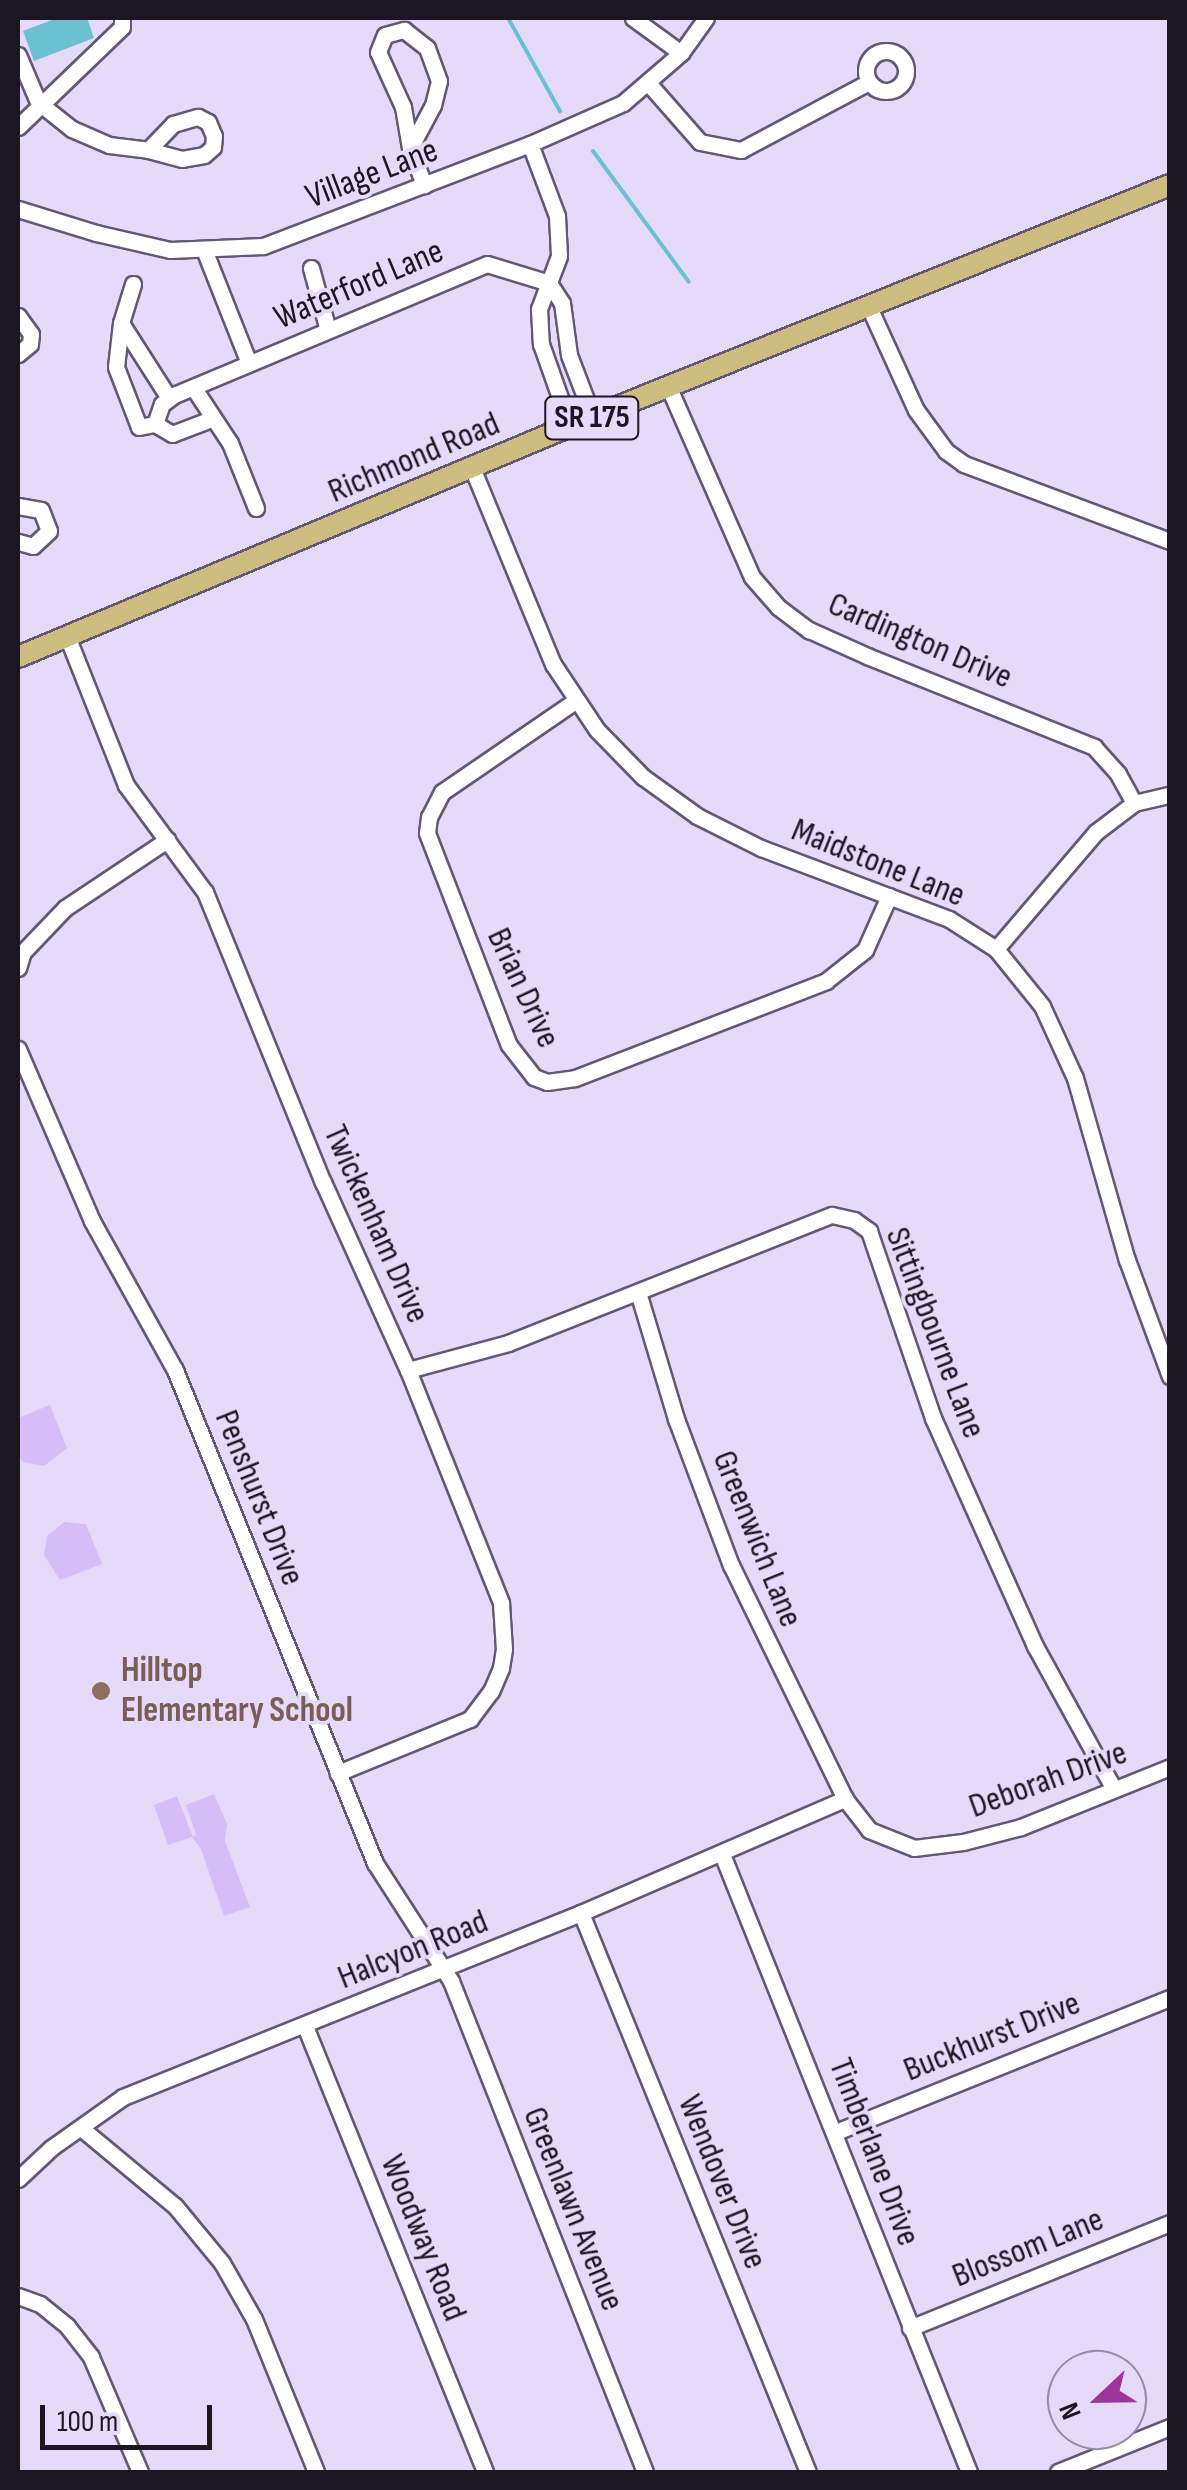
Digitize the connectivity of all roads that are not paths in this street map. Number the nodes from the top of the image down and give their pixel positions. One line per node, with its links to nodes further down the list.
1 (122, 18): 8 (street)
2 (633, 18): 4 (street)
3 (706, 18): 4 (street, Village Lane)
4 (681, 53): 7 (street, Village Lane)
5 (18, 55): 8 (street)
6 (869, 82): 7 (street)
7 (649, 84): 10 (street, Village Lane)
8 (38, 102): 9 (street); 12 (street)
9 (18, 126)
10 (530, 144): 13 (street, Village Lane); 18 (street)
11 (410, 148): 11 (street); 13 (street)
12 (148, 150)
13 (424, 185): 16 (street, Village Lane)
14 (1170, 185): 20 (main road, Richmond Road / SR 175)
15 (18, 209): 16 (street, Village Lane)
16 (204, 252): 25 (street)
17 (311, 268): 23 (street)
18 (549, 283): 23 (street, Waterford Lane); 29 (street); 32 (street)
19 (133, 284): 22 (street)
20 (869, 307): 26 (main road, Richmond Road / SR 175); 36 (street)
21 (18, 316): 24 (street)
22 (121, 323): 28 (street); 31 (street)
23 (328, 330): 25 (street, Waterford Lane)
24 (18, 354)
25 (249, 364): 27 (street, Waterford Lane)
26 (669, 388): 29 (main road, Richmond Road / SR 175); 42 (street, Cardington Drive)
27 (195, 390): 28 (street, Waterford Lane); 30 (street)
28 (168, 398): 31 (street)
29 (593, 418): 32 (main road, Richmond Road / SR 175)
30 (212, 419): 31 (street); 35 (street)
31 (155, 424)
32 (570, 426): 33 (main road, Richmond Road / SR 175)
33 (473, 470): 38 (main road, Richmond Road / SR 175); 40 (street, Maidstone Lane)
34 (18, 506): 37 (street)
35 (256, 508)
36 (1170, 541)
37 (18, 542)
38 (67, 636): 39 (main road, Richmond Road / SR 175); 43 (street, Twickenham Drive)
39 (18, 657)
40 (575, 701): 44 (street, Maidstone Lane); 44 (street, Brian Drive)
41 (1170, 795): 42 (street)
42 (1134, 804): 45 (street)
43 (167, 840): 46 (street); 49 (street, Twickenham Drive)
44 (890, 896): 45 (street, Maidstone Lane)
45 (996, 949): 50 (street, Maidstone Lane)
46 (18, 968)
47 (18, 1049): 52 (street, Penshurst Drive)
48 (638, 1292): 49 (street, Sittingbourne Lane); 53 (street, Sittingbourne Lane); 54 (street, Greenwich Lane)
49 (408, 1370): 52 (street, Twickenham Drive)
50 (1170, 1376)
51 (1170, 1768): 53 (street, Deborah Drive)
52 (338, 1772): 57 (street, Penshurst Drive)
53 (1114, 1789): 54 (street, Deborah Drive)
54 (845, 1798): 55 (street, Halcyon Road)
55 (722, 1854): 56 (street, Halcyon Road); 61 (street, Timberlane Drive)
56 (581, 1913): 57 (street, Halcyon Road); 71 (street, Wendover Drive)
57 (443, 1970): 59 (street, Halcyon Road); 70 (street, Greenlawn Avenue)
58 (1170, 1998): 61 (street, Buckhurst Drive)
59 (305, 2026): 60 (street, Halcyon Road); 69 (street, Woodway Road)
60 (81, 2128): 62 (street, Halcyon Road); 68 (street)
61 (836, 2132): 65 (street, Timberlane Drive)
62 (18, 2178)
63 (1170, 2224): 65 (street, Blossom Lane)
64 (18, 2296): 67 (street)
65 (910, 2328): 72 (street, Timberlane Drive)
66 (1170, 2427): 73 (street)
67 (140, 2472)
68 (316, 2472)
69 (484, 2472)
70 (645, 2472)
71 (808, 2472)
72 (969, 2472)
73 (1058, 2472)

